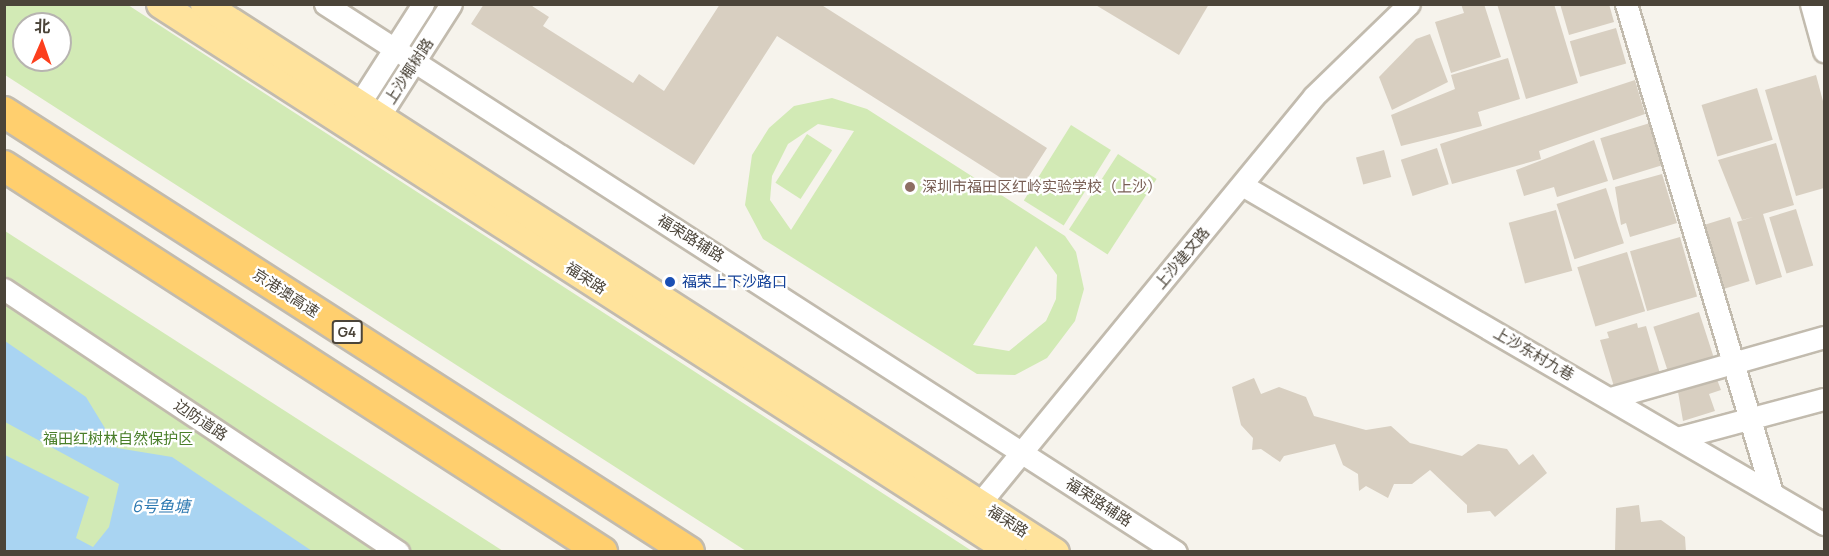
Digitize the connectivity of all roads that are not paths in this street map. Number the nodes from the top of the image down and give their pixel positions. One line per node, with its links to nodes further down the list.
1 (160, 4): 13 (main road, 福荣路)
2 (204, 4): 13 (main road, 福荣路)
3 (325, 4): 9 (street, 福荣路辅路)
4 (423, 4): 9 (street, 上沙椰树路)
5 (451, 4): 11 (street, 上沙椰树路)
6 (1409, 4): 15 (street, 上沙建文路)
7 (1626, 4): 18 (street)
8 (1811, 4): 10 (street)
9 (394, 50): 11 (street, 福荣路辅路); 13 (street, 上沙椰树路)
10 (1824, 51)
11 (414, 63): 13 (street, 上沙椰树路); 23 (street, 福荣路辅路)
12 (4, 112): 29 (highway, 京港澳高速 / G4)
13 (363, 121): 25 (main road, 福荣路)
14 (4, 166): 28 (highway)
15 (1242, 185): 19 (street, 上沙东村九巷); 23 (street, 上沙建文路)
16 (4, 289): 27 (street, 边防道路)
17 (1824, 337): 18 (street)
18 (1734, 363): 19 (street); 21 (street)
19 (1610, 398): 22 (street, 上沙东村九巷)
20 (1824, 399): 21 (street)
21 (1750, 418): 22 (street); 24 (street)
22 (1677, 438): 24 (street, 上沙东村九巷)
23 (1022, 452): 25 (street, 上沙建文路); 32 (street, 福荣路辅路)
24 (1772, 493): 26 (street, 上沙东村九巷)
25 (972, 512): 30 (main road, 福荣路); 31 (main road, 福荣路)
26 (1824, 524)
27 (398, 552)
28 (602, 552)
29 (689, 552)
30 (1012, 552)
31 (1055, 552)
32 (1176, 552)

